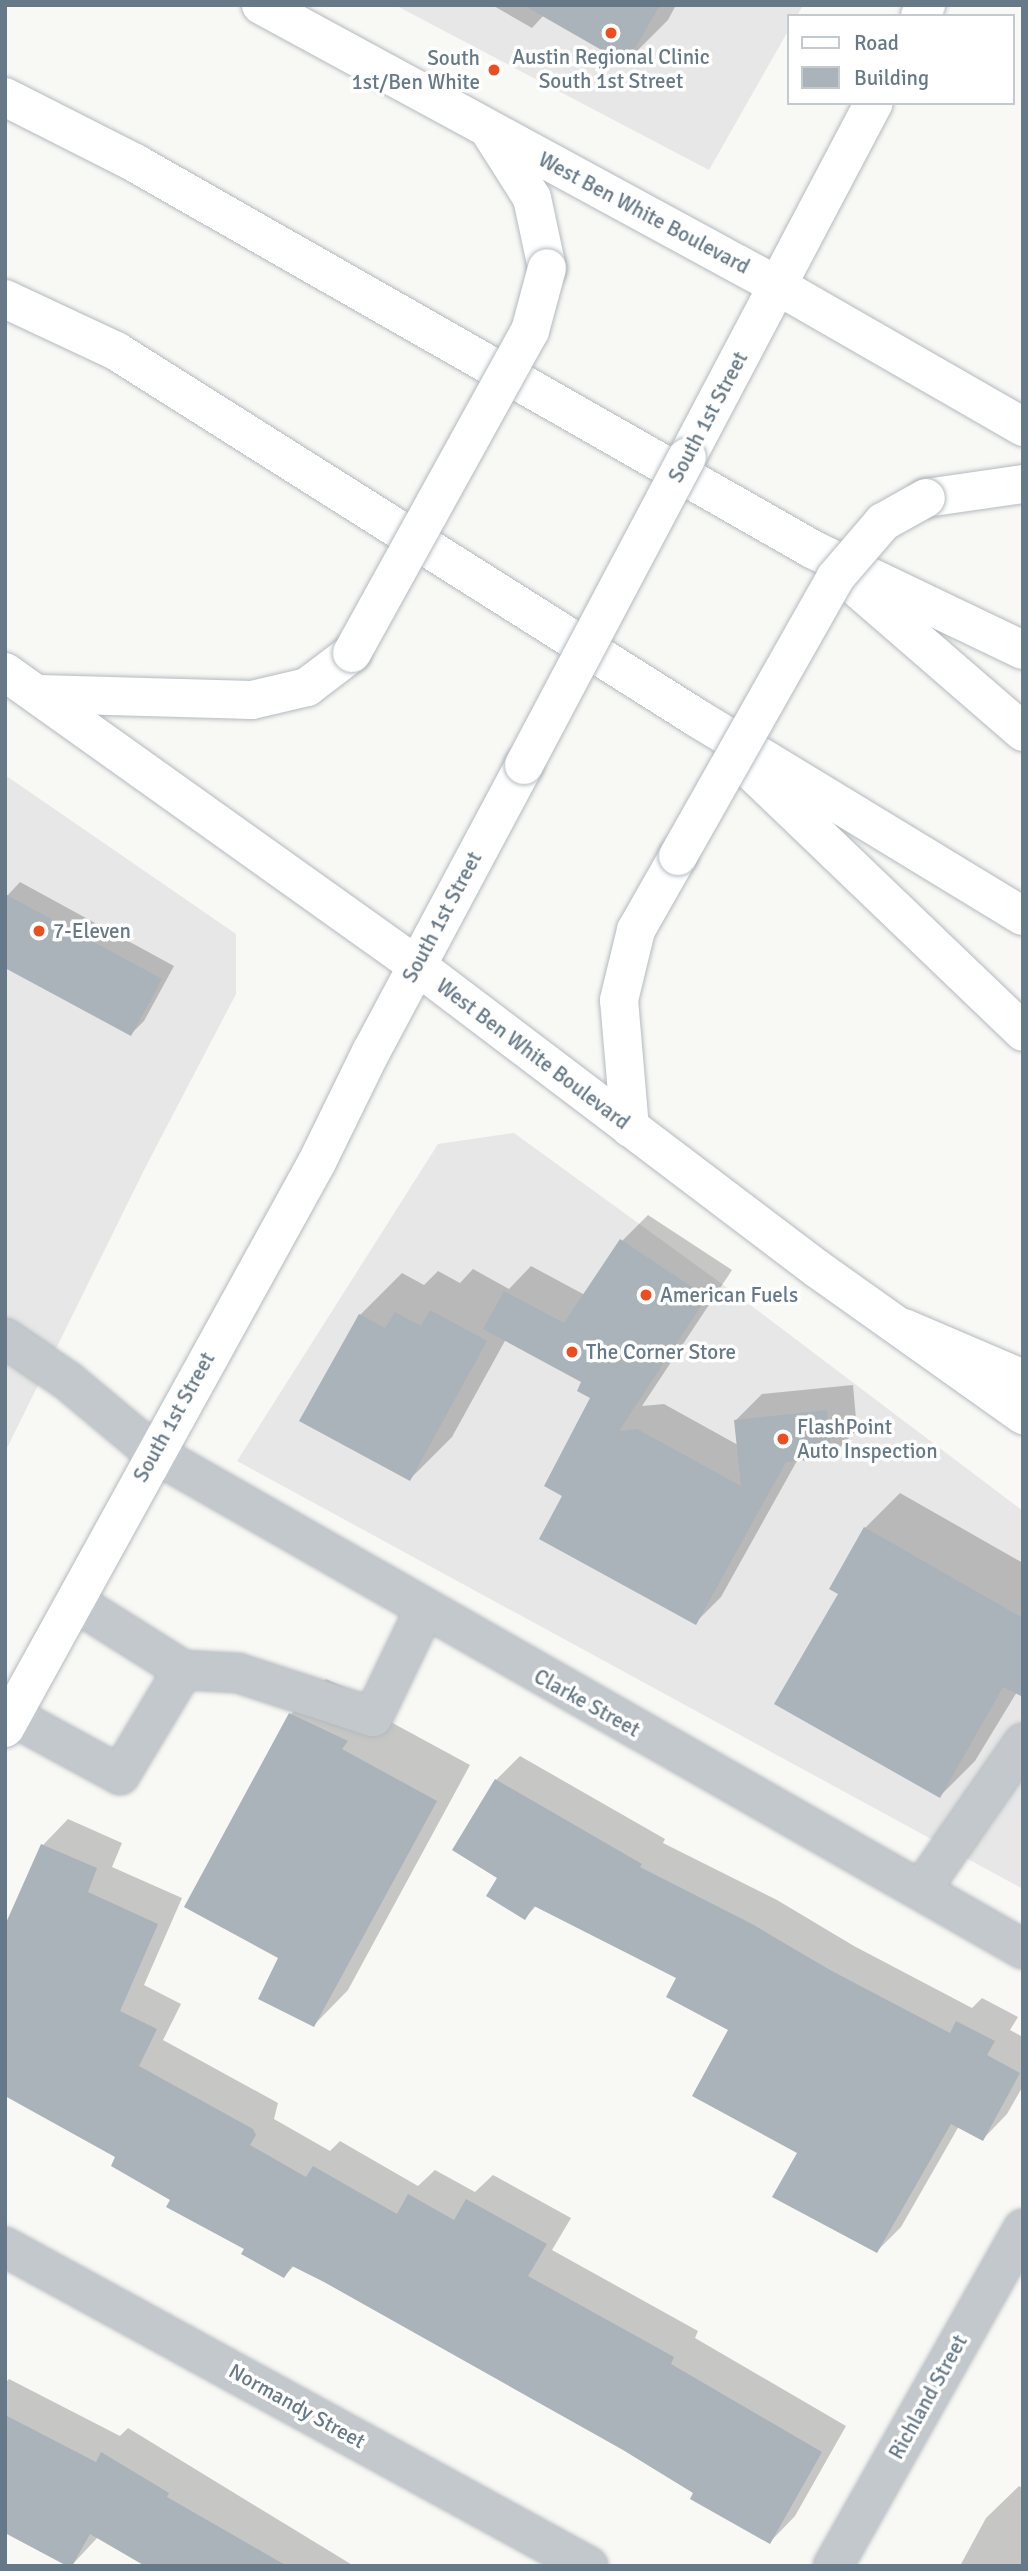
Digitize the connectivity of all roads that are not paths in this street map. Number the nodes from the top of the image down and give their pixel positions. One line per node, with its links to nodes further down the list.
1 (261, 5): 4 (main road, West Ben White Boulevard)
2 (5, 97): 9 (main road)
3 (873, 105): 5 (main road, South 1st Street)
4 (488, 128): 5 (main road, West Ben White Boulevard); 12 (main road, bridge)
5 (778, 285): 7 (main road, West Ben White Boulevard); 16 (main road, South 1st Street, bridge)
6 (5, 299): 13 (main road)
7 (1023, 427)
8 (1023, 484): 18 (main road, bridge)
9 (812, 548): 10 (main road); 14 (main road)
10 (1023, 650)
11 (5, 672): 12 (main road, West Ben White Boulevard)
12 (39, 694): 16 (main road, West Ben White Boulevard)
13 (696, 718): 15 (main road); 17 (main road)
14 (1023, 732)
15 (1023, 916)
16 (416, 965): 18 (main road, West Ben White Boulevard); 23 (main road, South 1st Street)
17 (1023, 1031)
18 (629, 1128): 19 (main road, West Ben White Boulevard)
19 (904, 1328): 21 (main road); 22 (main road, West Ben White Boulevard)
20 (5, 1338): 23 (street, Clarke Street)
21 (1023, 1380)
22 (1023, 1416)
23 (154, 1453): 24 (main road, South 1st Street); 25 (street, Clarke Street)
24 (75, 1602): 26 (street); 27 (main road, South 1st Street)
25 (424, 1611): 26 (street); 29 (street, Clarke Street)
26 (183, 1670): 27 (street)
27 (9, 1722)
28 (1023, 1743): 29 (street)
29 (921, 1890): 30 (street, Clarke Street)
30 (1023, 1949)
31 (1023, 2229): 34 (street, Richland Street)
32 (5, 2247): 33 (street, Normandy Street)
33 (588, 2566)
34 (833, 2566)

